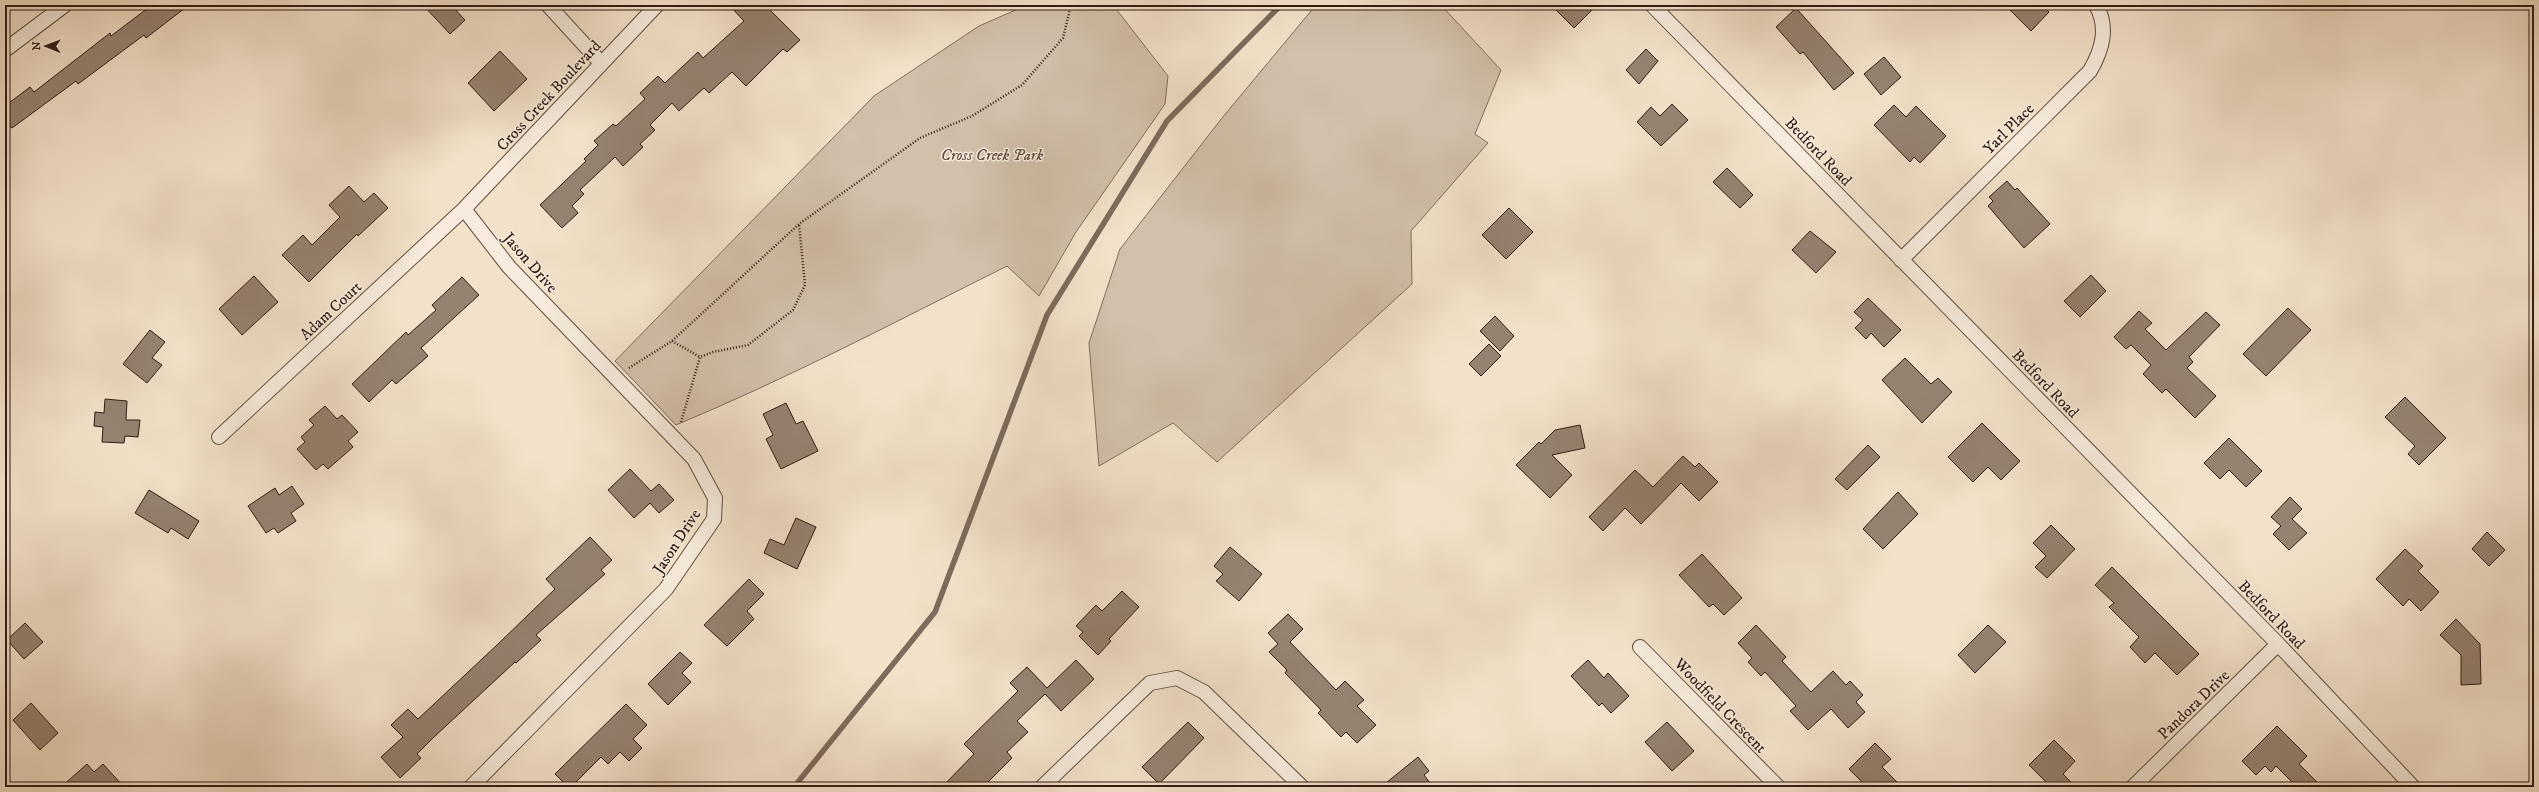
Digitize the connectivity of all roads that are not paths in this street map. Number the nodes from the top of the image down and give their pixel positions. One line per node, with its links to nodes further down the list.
1 (65, 5): 6 (street)
2 (548, 5): 7 (street)
3 (657, 5): 7 (street, Cross Creek Boulevard)
4 (1652, 5): 9 (street, Bedford Road)
5 (2096, 5): 9 (street, Yarl Place)
6 (5, 50)
7 (601, 63): 8 (street, Cross Creek Boulevard)
8 (464, 209): 10 (street, Adam Court); 13 (street, Jason Drive)
9 (1901, 260): 11 (street, Bedford Road)
10 (220, 437)
11 (2278, 644): 17 (street, Pandora Drive); 18 (street, Bedford Road)
12 (1640, 647): 16 (street, Woodfield Crescent)
13 (471, 787)
14 (1042, 787): 15 (street)
15 (1302, 787)
16 (1778, 787)
17 (2133, 787)
18 (2413, 787)

